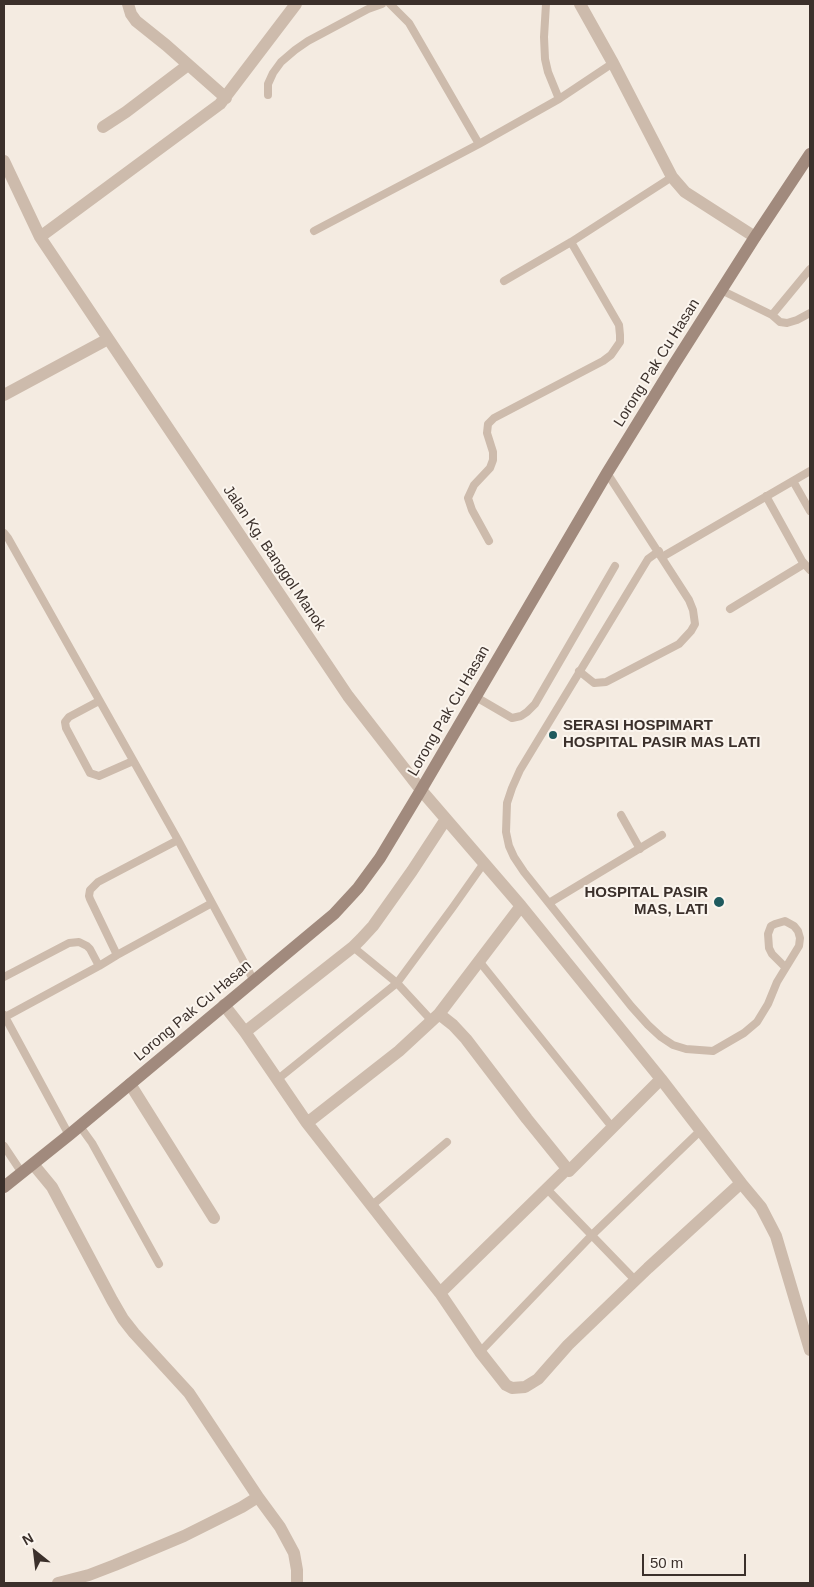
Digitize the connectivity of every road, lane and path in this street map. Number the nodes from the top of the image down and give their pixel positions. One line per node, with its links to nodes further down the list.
1 (128, 4): 8 (street)
2 (296, 4): 10 (street)
3 (382, 4): 9 (lane)
4 (390, 4): 13 (lane)
5 (546, 4): 11 (lane)
6 (580, 4): 7 (street)
7 (613, 63): 11 (lane); 16 (street)
8 (188, 65): 10 (street); 12 (street)
9 (268, 95)
10 (226, 98): 18 (street)
11 (559, 99): 13 (lane)
12 (103, 127)
13 (479, 144): 17 (lane)
14 (809, 158): 19 (street, Lorong Pak Cu Hasan)
15 (4, 161): 18 (street, Jalan Kg. Banggol Manok)
16 (672, 177): 19 (street); 20 (lane)
17 (314, 232)
18 (40, 237): 26 (street, Jalan Kg. Banggol Manok)
19 (755, 237): 23 (street, Lorong Pak Cu Hasan)
20 (571, 242): 22 (lane); 34 (lane)
21 (810, 269): 25 (lane)
22 (504, 281)
23 (721, 290): 25 (lane); 29 (street, Lorong Pak Cu Hasan)
24 (810, 313): 25 (lane)
25 (772, 316)
26 (108, 339): 27 (street); 44 (street, Jalan Kg. Banggol Manok)
27 (4, 395)
28 (810, 471): 30 (lane)
29 (608, 473): 35 (lane); 41 (street, Lorong Pak Cu Hasan)
30 (793, 482): 31 (lane); 32 (lane)
31 (766, 496): 35 (lane); 36 (lane)
32 (810, 511)
33 (4, 533): 42 (lane)
34 (489, 541)
35 (660, 554): 40 (lane); 40 (lane)
36 (804, 564): 38 (lane); 39 (lane)
37 (615, 566): 41 (lane)
38 (810, 570)
39 (730, 610)
40 (578, 671): 52 (lane)
41 (476, 697): 44 (street, Lorong Pak Cu Hasan)
42 (99, 700): 43 (lane); 43 (lane)
43 (133, 761): 48 (lane)
44 (421, 790): 46 (street, Jalan Kg. Banggol Manok); 60 (street, Lorong Pak Cu Hasan)
45 (621, 815): 49 (lane)
46 (446, 819): 50 (street, Jalan Kg. Banggol Manok); 54 (street)
47 (662, 835): 49 (lane)
48 (178, 840): 51 (lane); 55 (lane)
49 (640, 849): 52 (lane)
50 (484, 863): 53 (street, Jalan Kg. Banggol Manok); 61 (lane)
51 (212, 903): 55 (lane); 60 (lane)
52 (549, 903): 58 (lane)
53 (521, 906): 56 (street); 67 (street, Jalan Kg. Banggol Manok)
54 (353, 947): 61 (lane); 65 (street)
55 (117, 955): 57 (lane)
56 (479, 961): 64 (street); 71 (lane)
57 (98, 966): 59 (lane); 63 (lane)
58 (785, 968): 58 (lane)
59 (4, 977)
60 (254, 981): 62 (street, Lorong Pak Cu Hasan)
61 (397, 983): 64 (lane); 66 (lane)
62 (224, 1005): 65 (street); 68 (street, Lorong Pak Cu Hasan)
63 (4, 1016): 73 (lane)
64 (436, 1018): 69 (street); 77 (street)
65 (245, 1032): 66 (street)
66 (278, 1079): 69 (street)
67 (661, 1079): 71 (street); 72 (street, Jalan Kg. Banggol Manok)
68 (130, 1084): 70 (street, Lorong Pak Cu Hasan); 83 (street)
69 (307, 1123): 82 (street)
70 (79, 1125): 73 (street, Lorong Pak Cu Hasan); 85 (lane)
71 (612, 1127): 77 (street)
72 (700, 1131): 79 (street, Jalan Kg. Banggol Manok); 84 (lane)
73 (69, 1135): 76 (street, Lorong Pak Cu Hasan)
74 (447, 1142): 82 (lane)
75 (4, 1146): 78 (lane)
76 (33, 1164): 78 (street, Lorong Pak Cu Hasan); 90 (street)
77 (567, 1169): 81 (street)
78 (22, 1173): 80 (street, Lorong Pak Cu Hasan)
79 (741, 1183): 86 (street); 88 (street, Jalan Kg. Banggol Manok)
80 (4, 1186)
81 (547, 1189): 84 (lane); 87 (street)
82 (371, 1206): 87 (street)
83 (214, 1218)
84 (592, 1236): 86 (lane); 89 (lane)
85 (159, 1264)
86 (636, 1280): 89 (street)
87 (440, 1293): 89 (street)
88 (810, 1350)
89 (480, 1352)
90 (258, 1498): 91 (street); 92 (street)
91 (58, 1583)
92 (298, 1583)

